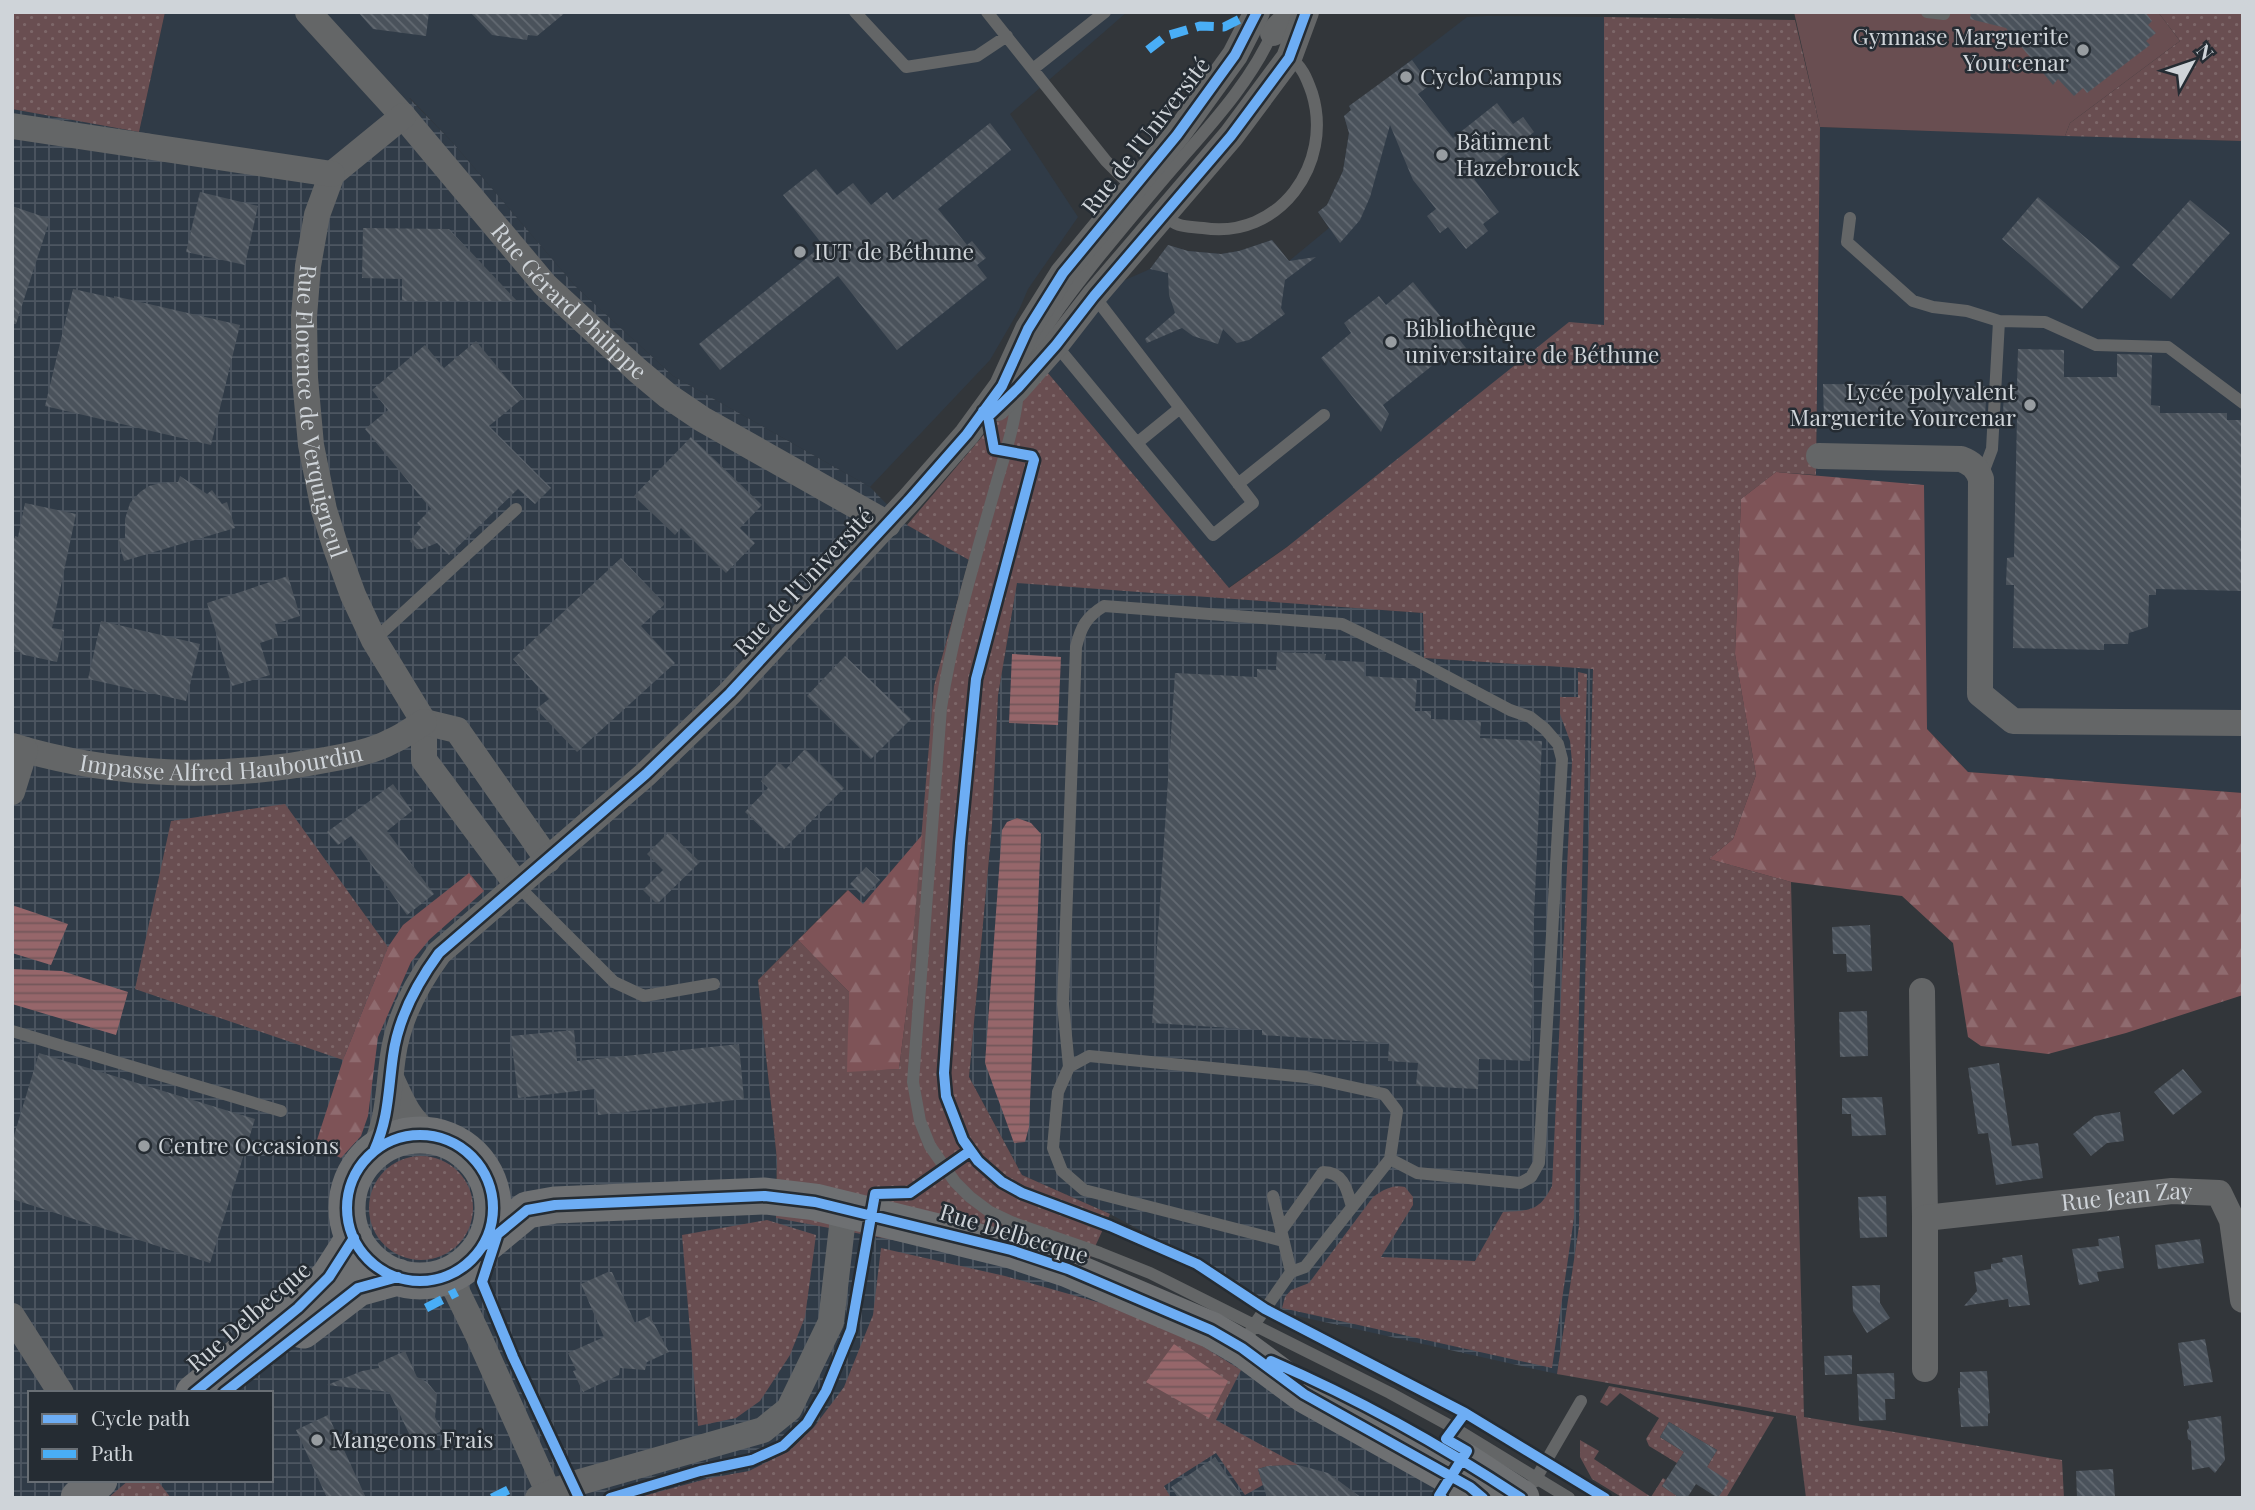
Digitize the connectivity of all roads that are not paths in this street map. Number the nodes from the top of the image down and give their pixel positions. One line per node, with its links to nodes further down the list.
1 (307, 12): 13 (street, Rue Gérard Philippe)
2 (855, 12): 10 (lane)
3 (987, 12): 10 (lane)
4 (1105, 12): 12 (lane)
5 (1294, 12): 9 (street, Rue de l'Université)
6 (1306, 12): 11 (street)
7 (1927, 12): 8 (lane)
8 (1944, 14)
9 (1270, 19): 16 (street, Rue de l'Université); 22 (lane)
10 (1007, 36): 12 (lane)
11 (1289, 58): 17 (street); 17 (lane)
12 (1033, 69): 16 (lane)
13 (403, 116): 15 (street); 32 (street, Rue Gérard Philippe)
14 (12, 126): 15 (street)
15 (332, 174): 33 (street, Rue Florence de Verquigneul)
16 (1136, 187): 26 (street, Rue de l'Université)
17 (1164, 215): 19 (street)
18 (1850, 218): 20 (lane)
19 (1094, 296): 21 (street); 24 (lane)
20 (1999, 321): 23 (lane); 29 (lane)
21 (1056, 345): 22 (street); 27 (lane)
22 (1018, 388): 26 (street); 63 (lane)
23 (2243, 403)
24 (1180, 408): 27 (lane); 30 (lane)
25 (1324, 415): 30 (lane)
26 (967, 434): 32 (street, Rue de l'Université)
27 (1137, 443): 30 (lane)
28 (1819, 456): 29 (street)
29 (1981, 479): 35 (street)
30 (1238, 484)
31 (516, 509): 33 (lane)
32 (888, 524): 38 (street, Rue de l'Université)
33 (374, 640): 34 (street, Rue Florence de Verquigneul)
34 (424, 722): 36 (street, Impasse Alfred Haubourdin); 38 (street); 39 (street, Rue Florence de Verquigneul)
35 (2243, 723)
36 (19, 748): 37 (street)
37 (12, 792)
38 (548, 860): 39 (street, Rue de l'Université)
39 (518, 886): 40 (lane); 44 (street, Rue de l'Université)
40 (714, 984)
41 (1922, 992): 54 (street)
42 (12, 1031): 45 (lane)
43 (1069, 1067): 48 (lane); 48 (lane); 55 (lane)
44 (392, 1080): 46 (street, Rue de l'Université); 47 (street, Rue de l'Université)
45 (281, 1111)
46 (429, 1135): 47 (street); 49 (street)
47 (374, 1151): 56 (street)
48 (1390, 1159): 51 (lane)
49 (488, 1179): 53 (street); 57 (street)
50 (1273, 1196): 55 (lane)
51 (1352, 1207): 55 (lane); 58 (lane)
52 (844, 1209): 53 (street, Rue Delbecque); 63 (street, Rue Delbecque); 71 (street)
53 (527, 1210): 57 (street)
54 (1925, 1218): 61 (street, Rue Jean Zay); 64 (street)
55 (1282, 1236): 58 (lane)
56 (354, 1238): 60 (street); 66 (street, Rue Delbecque)
57 (482, 1247): 59 (street)
58 (1290, 1272): 63 (lane)
59 (446, 1276): 60 (street); 71 (street)
60 (398, 1277): 67 (street, Rue Delbecque)
61 (2243, 1300)
62 (12, 1316): 65 (street)
63 (1248, 1337): 70 (street, Rue Delbecque); 73 (street, Rue Delbecque)
64 (1925, 1369)
65 (60, 1391)
66 (196, 1391)
67 (227, 1391)
68 (1581, 1401): 70 (lane)
69 (97, 1482): 72 (street)
70 (1528, 1491): 74 (lane)
71 (546, 1496)
72 (79, 1498)
73 (1483, 1498)
74 (1569, 1498)

